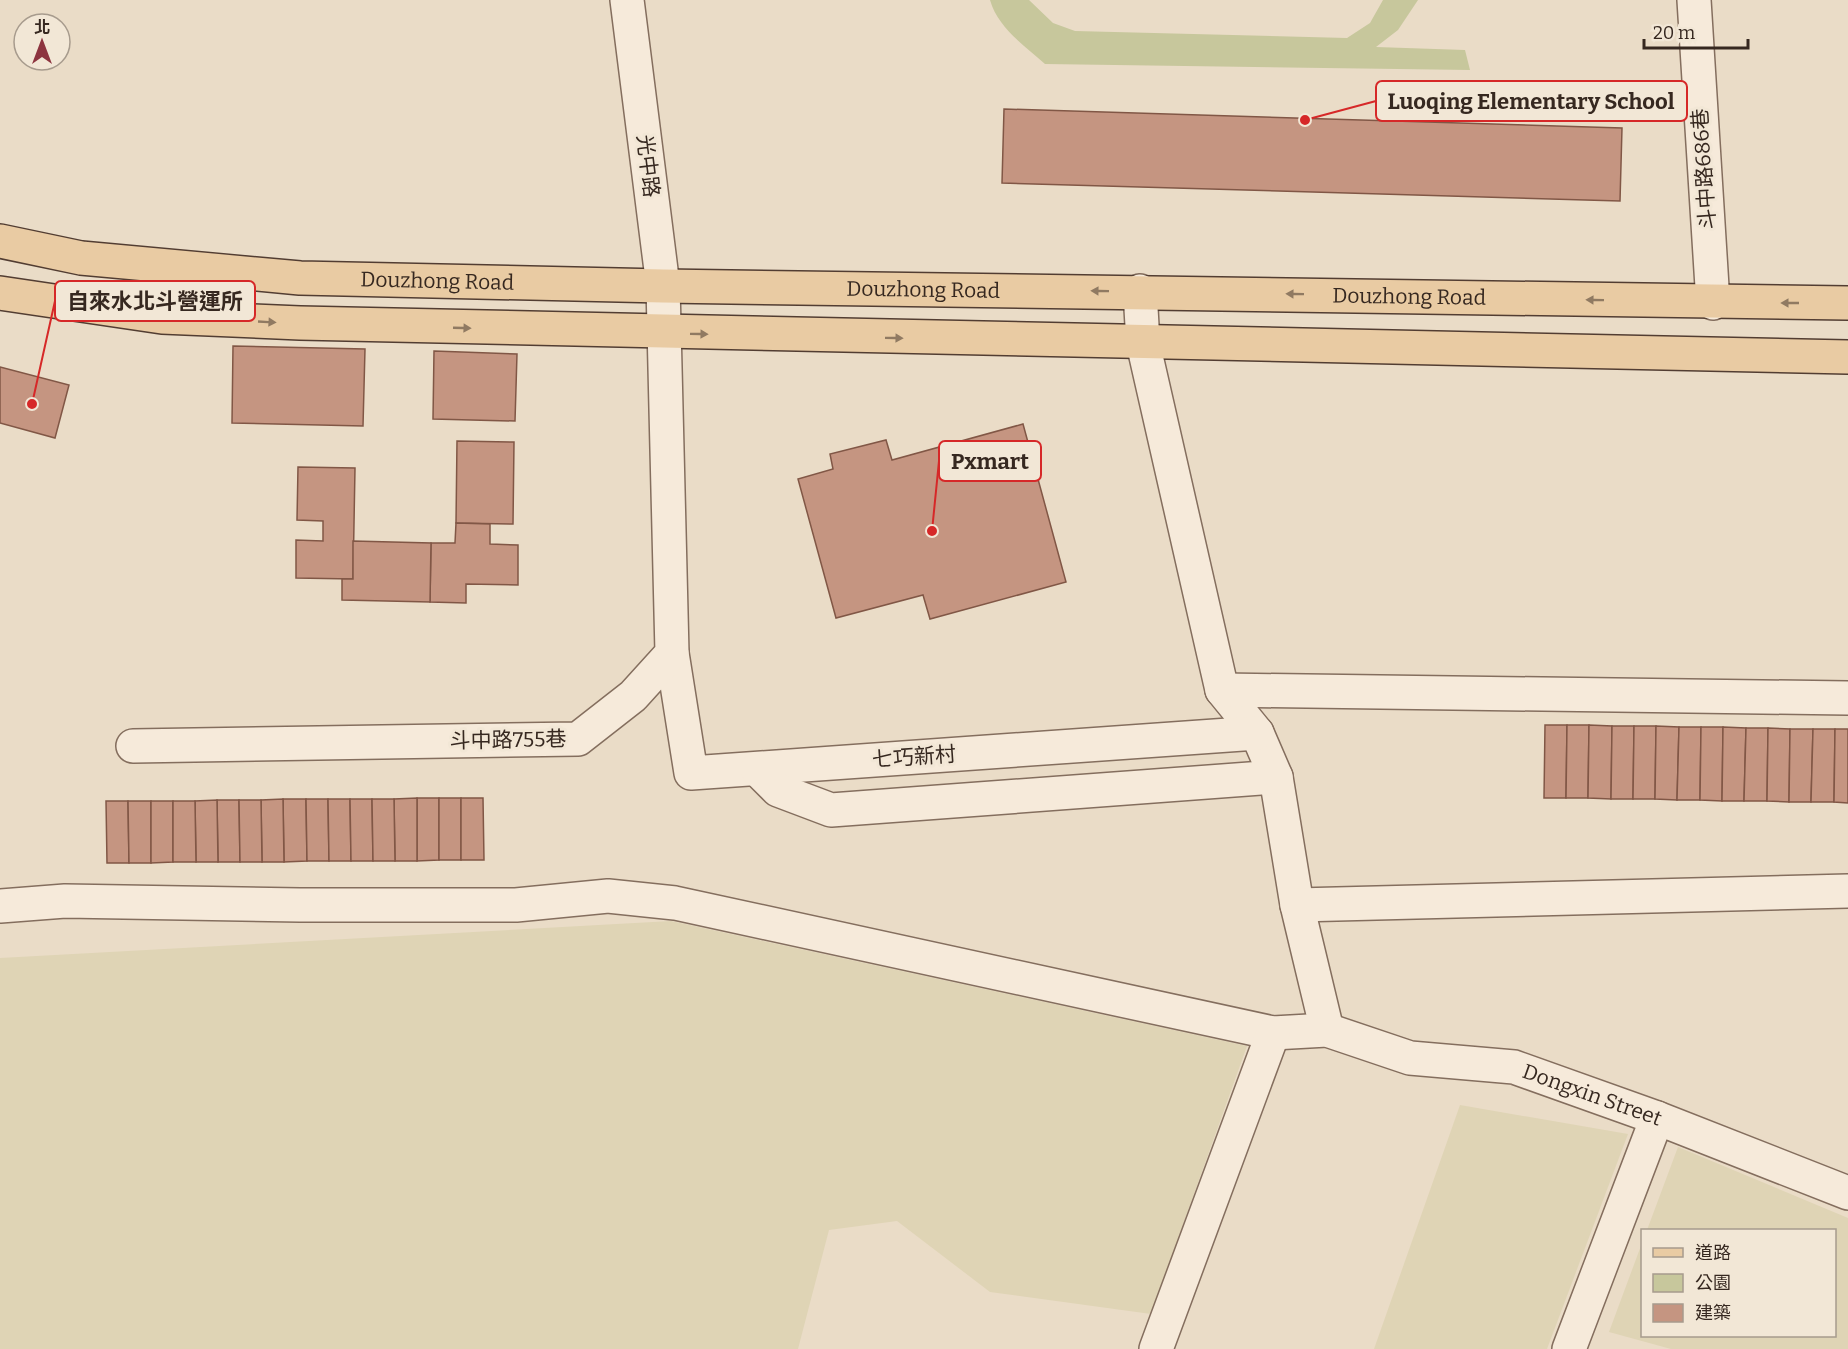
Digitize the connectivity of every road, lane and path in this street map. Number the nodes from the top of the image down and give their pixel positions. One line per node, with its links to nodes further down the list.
1 (627, 0): 5 (street, 光中路)
2 (1694, 0): 8 (street, 斗中路686巷)
3 (0, 241): 4 (main road, Douzhong Road)
4 (300, 278): 5 (main road, Douzhong Road); 10 (main road)
5 (663, 286): 6 (main road, Douzhong Road, one-way to 5); 11 (street, 光中路)
6 (1140, 291): 8 (main road, Douzhong Road, one-way to 6); 12 (street)
7 (0, 293): 10 (main road, one-way to 10)
8 (1713, 303): 9 (main road, Douzhong Road, one-way to 8)
9 (1848, 303)
10 (300, 323): 11 (main road, one-way to 11)
11 (665, 333): 12 (main road, one-way to 12); 14 (street)
12 (1143, 344): 13 (main road); 15 (street)
13 (1848, 357)
14 (672, 653): 18 (street, 斗中路755巷); 19 (street, 七巧新村)
15 (1222, 690): 16 (street); 17 (street)
16 (1848, 698)
17 (1257, 733): 19 (street, 七巧新村); 20 (street)
18 (133, 746)
19 (757, 769): 20 (street)
20 (1276, 777): 22 (street)
21 (1848, 891): 22 (street)
22 (1297, 905): 24 (street)
23 (0, 906): 25 (street)
24 (1328, 1030): 25 (street); 26 (street, Dongxin Street)
25 (1273, 1033): 28 (street)
26 (1657, 1118): 27 (street, Dongxin Street); 29 (street)
27 (1848, 1193)
28 (1156, 1349)
29 (1569, 1349)

